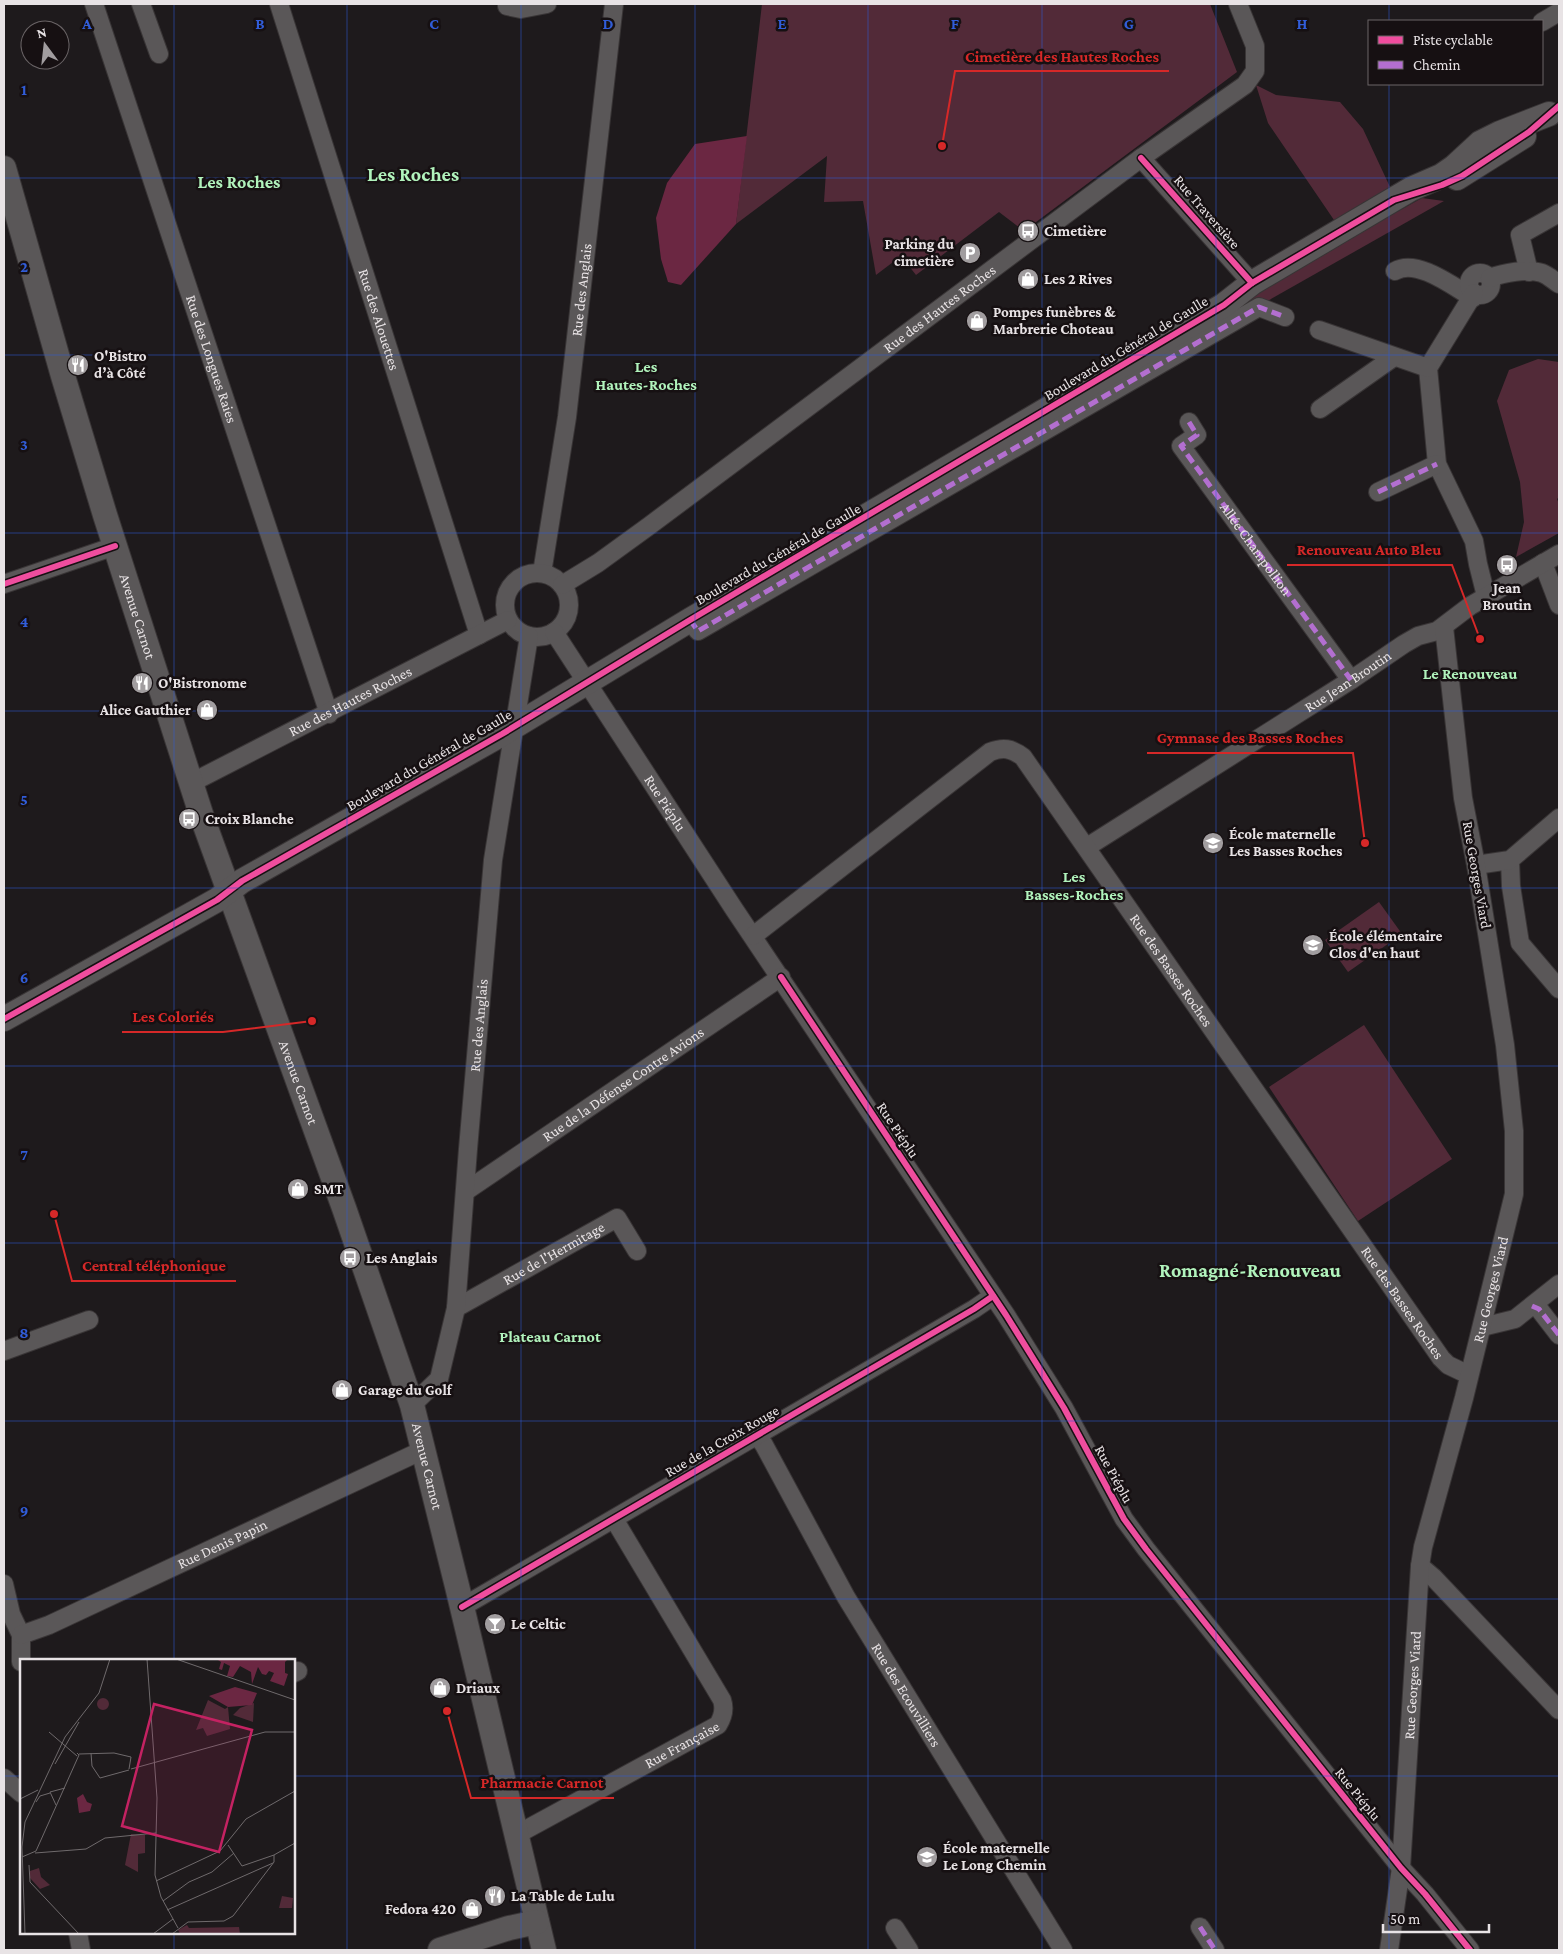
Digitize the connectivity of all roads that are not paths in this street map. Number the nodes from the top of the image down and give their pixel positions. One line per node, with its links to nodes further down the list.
1 (94, 4): 44 (street, Rue des Longues Raies)
2 (141, 4): 10 (street)
3 (279, 4): 40 (street, Rue des Alouettes)
4 (546, 4): 7 (street)
5 (614, 4): 31 (street, Rue des Anglais)
6 (1238, 4): 12 (street, Rue des Hautes Roches)
7 (507, 6)
8 (1559, 12): 9 (street)
9 (1543, 21)
10 (159, 54)
11 (1554, 110): 17 (street, Boulevard du Général de Gaulle)
12 (1142, 158): 17 (street, Rue Traversière); 33 (street, Rue des Hautes Roches)
13 (4, 171): 28 (street, Avenue Carnot)
14 (1559, 213): 16 (street)
15 (1395, 271): 19 (street)
16 (1528, 272): 18 (street); 19 (street)
17 (1252, 284): 37 (street, Boulevard du Général de Gaulle)
18 (1559, 284)
19 (1473, 295): 23 (street)
20 (1285, 316): 37 (street, Boulevard du Général de Gaulle)
21 (1319, 330): 22 (street)
22 (1394, 357): 23 (street); 24 (street)
23 (1428, 368): 26 (street)
24 (1320, 409)
25 (1189, 422): 42 (street, Allée Champollion)
26 (1437, 464): 27 (street); 34 (street)
27 (1378, 492)
28 (115, 546): 32 (street); 46 (street, Avenue Carnot)
29 (1559, 554): 30 (street, Rue Jean Broutin)
30 (1543, 563): 34 (street, Rue Jean Broutin); 35 (street)
31 (542, 574): 33 (street); 36 (street)
32 (4, 584)
33 (562, 585): 39 (street)
34 (1486, 596): 38 (street, Rue Jean Broutin)
35 (1559, 605)
36 (508, 620): 40 (street, Rue des Hautes Roches); 41 (street)
37 (690, 620): 43 (street, Boulevard du Général de Gaulle)
38 (1444, 627): 42 (street, Rue Jean Broutin); 50 (street, Rue Georges Viard)
39 (554, 632): 41 (street); 43 (street, Rue Piéplu)
40 (479, 635): 44 (street, Rue des Hautes Roches)
41 (529, 636): 45 (street, Rue des Anglais)
42 (1351, 680): 48 (street, Rue Jean Broutin)
43 (586, 682): 45 (street, Boulevard du Général de Gaulle); 52 (street, Rue Piéplu)
44 (329, 714): 46 (street, Rue des Hautes Roches)
45 (516, 726): 51 (street, Boulevard du Général de Gaulle); 56 (street, Rue des Anglais)
46 (191, 783): 51 (street, Avenue Carnot)
47 (1559, 818): 49 (street)
48 (1087, 847): 52 (street, Rue des Basses Roches); 66 (street, Rue des Basses Roches)
49 (1510, 860): 50 (street); 54 (street)
50 (1476, 865): 63 (street, Rue Georges Viard)
51 (228, 890): 55 (street, Boulevard du Général de Gaulle); 67 (street, Avenue Carnot)
52 (753, 936): 53 (street, Rue Piéplu)
53 (781, 977): 56 (street, Rue de la Défense Contre Avions); 59 (street, Rue Piéplu)
54 (1557, 981)
55 (4, 1019)
56 (466, 1191): 61 (street, Rue des Anglais)
57 (637, 1251): 61 (street, Rue de l'Hermitage)
58 (1559, 1284): 60 (street)
59 (993, 1296): 68 (street, Rue de la Croix Rouge); 80 (street, Rue Piéplu)
60 (1532, 1306): 63 (street); 64 (street)
61 (456, 1308): 67 (street, Rue des Anglais)
62 (89, 1320): 65 (street)
63 (1482, 1327): 66 (street, Rue Georges Viard)
64 (1559, 1335)
65 (4, 1351)
66 (1469, 1376): 71 (street, Rue Georges Viard)
67 (412, 1405): 69 (street, Avenue Carnot)
68 (757, 1435): 70 (street, Rue de la Croix Rouge); 89 (street, Rue des Ecouvilliers)
69 (423, 1450): 73 (street, Avenue Carnot); 74 (street, Rue Denis Papin)
70 (614, 1519): 73 (street, Rue de la Croix Rouge); 79 (street, Rue Française)
71 (1420, 1566): 76 (street); 80 (street, Rue Georges Viard)
72 (4, 1584): 74 (street)
73 (462, 1606): 79 (street, Avenue Carnot)
74 (20, 1635): 75 (street)
75 (21, 1659)
76 (1559, 1710)
77 (4, 1778): 78 (street)
78 (20, 1792)
79 (516, 1835): 81 (street, Avenue Carnot)
80 (1401, 1868): 91 (street, Rue Georges Viard); 92 (street, Rue Piéplu)
81 (537, 1922): 86 (street); 87 (street, Avenue Carnot)
82 (1200, 1927): 90 (street)
83 (895, 1928): 88 (street)
84 (78, 1934): 85 (street)
85 (81, 1950)
86 (440, 1950)
87 (544, 1950)
88 (909, 1950)
89 (1063, 1950)
90 (1215, 1950)
91 (1389, 1950)
92 (1470, 1950)

